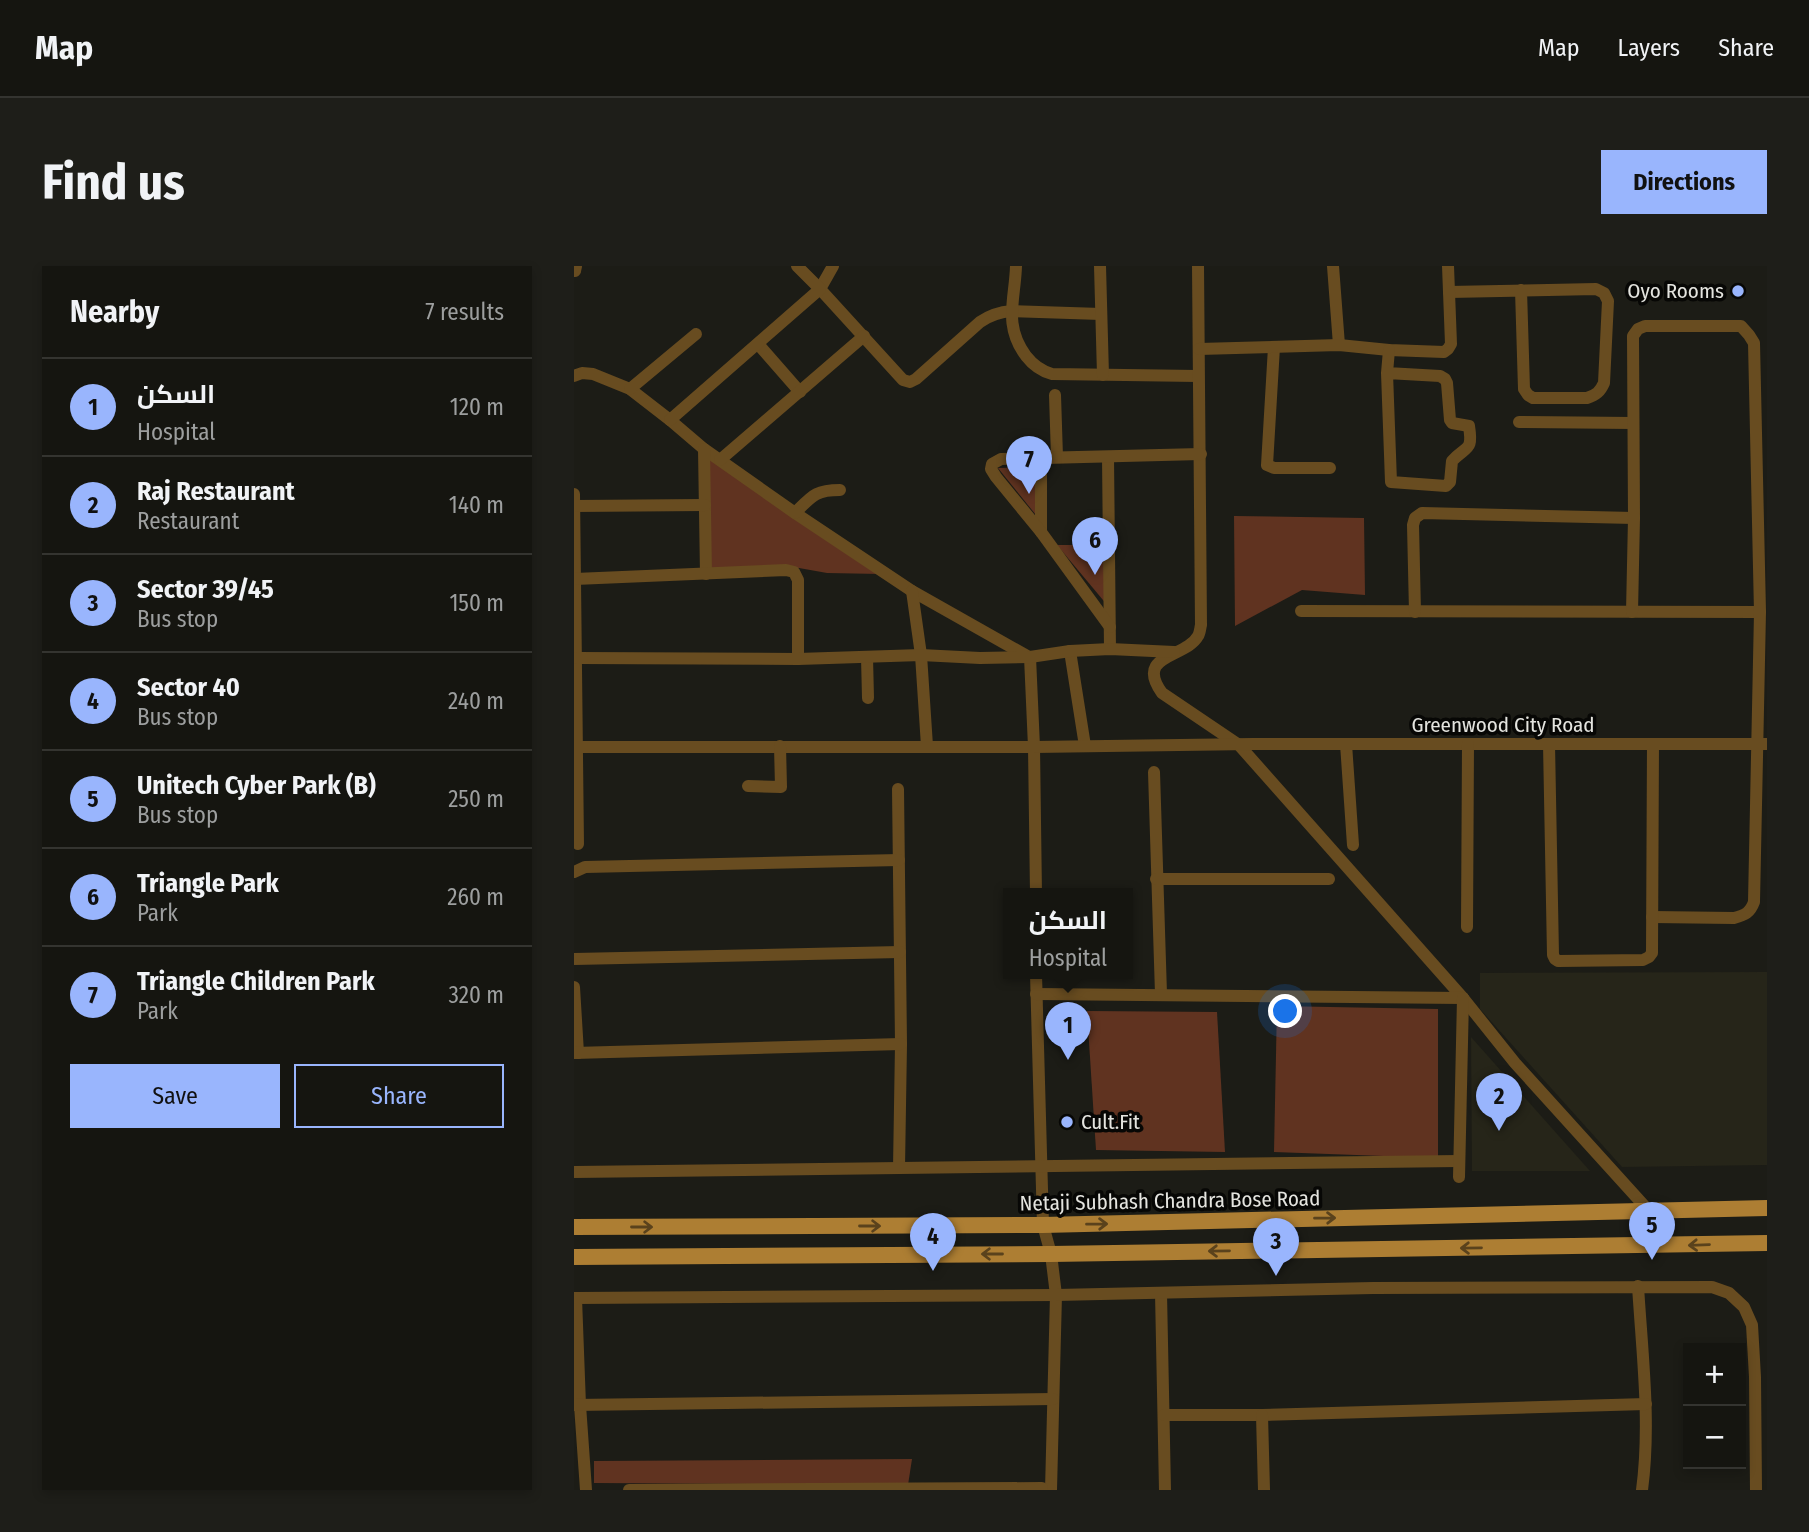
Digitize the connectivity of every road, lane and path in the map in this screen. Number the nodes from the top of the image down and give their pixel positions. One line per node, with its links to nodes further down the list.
1 (797, 266): 8 (street)
2 (833, 266): 8 (street)
3 (1016, 266): 11 (street)
4 (1100, 266): 12 (street)
5 (1198, 266): 18 (street)
6 (1333, 266): 16 (street)
7 (1448, 266): 10 (street)
8 (820, 289): 14 (street); 15 (street)
9 (1521, 290): 9 (street); 10 (street)
10 (1449, 292): 19 (street)
11 (1012, 312): 12 (street); 14 (street); 21 (street)
12 (1101, 314): 21 (street)
13 (696, 334): 24 (street)
14 (864, 336): 25 (street)
15 (758, 344): 25 (street); 27 (street)
16 (1339, 345): 17 (street); 19 (street)
17 (1274, 347): 18 (street); 36 (street)
18 (1199, 349): 23 (street)
19 (1389, 350): 20 (street)
20 (1387, 373): 20 (street)
21 (1103, 375): 23 (street)
22 (574, 376): 24 (street)
23 (1198, 376): 31 (street)
24 (630, 389): 27 (street)
25 (800, 392): 35 (street)
26 (1055, 394): 33 (street)
27 (670, 420): 30 (street)
28 (1519, 422): 29 (street)
29 (1633, 423): 42 (street); 51 (street)
30 (704, 449): 35 (street); 39 (street)
31 (1201, 454): 34 (street); 55 (street)
32 (1041, 457): 33 (street); 43 (street); 43 (street)
33 (1057, 457): 34 (street)
34 (1108, 457): 52 (street)
35 (720, 460): 41 (street)
36 (1330, 468)
37 (840, 490): 41 (street)
38 (574, 494): 40 (street)
39 (705, 505): 40 (street); 44 (street)
40 (574, 506): 45 (street)
41 (795, 513): 46 (street)
42 (1634, 519): 49 (street); 50 (street)
43 (1041, 532): 52 (street)
44 (706, 574): 45 (street); 60 (street)
45 (575, 579): 47 (street)
46 (912, 591): 56 (street); 58 (street)
47 (575, 598): 59 (street)
48 (1301, 611): 49 (street)
49 (1415, 612): 50 (street)
50 (1632, 612): 51 (street)
51 (1760, 612): 62 (street)
52 (1110, 627): 53 (street)
53 (1110, 649): 54 (street); 55 (street)
54 (1070, 651): 58 (street); 72 (street)
55 (1175, 652): 67 (street)
56 (920, 654): 57 (street); 58 (street); 68 (street)
57 (867, 657): 60 (street); 61 (street)
58 (1030, 657): 71 (street)
59 (577, 658): 60 (street); 69 (street)
60 (798, 659)
61 (868, 698)
62 (1762, 743): 66 (street, Greenwood City Road); 83 (street)
63 (1346, 744): 64 (street, Greenwood City Road); 67 (street, Greenwood City Road); 77 (street)
64 (1468, 744): 65 (street, Greenwood City Road); 84 (street)
65 (1549, 744): 66 (street, Greenwood City Road); 83 (street)
66 (1653, 744): 83 (street)
67 (1239, 745): 72 (street, Greenwood City Road); 91 (street)
68 (927, 746): 70 (street, Greenwood City Road); 71 (street, Greenwood City Road)
69 (575, 747): 70 (street, Greenwood City Road); 76 (street)
70 (780, 747): 74 (street)
71 (1034, 747): 72 (street, Greenwood City Road); 82 (street)
72 (1085, 747)
73 (1154, 772): 81 (street)
74 (748, 786)
75 (898, 789): 78 (street)
76 (578, 844)
77 (1353, 845)
78 (899, 859): 79 (street); 85 (street)
79 (574, 872)
80 (1329, 878): 81 (street)
81 (1156, 879): 90 (street)
82 (1035, 888)
83 (1652, 917)
84 (1467, 927)
85 (900, 952): 86 (street); 92 (street)
86 (574, 959)
87 (1036, 979): 89 (street)
88 (574, 987): 93 (street)
89 (1036, 994): 90 (street); 95 (street)
90 (1161, 994): 91 (street)
91 (1462, 998): 94 (street); 100 (street)
92 (901, 1044): 93 (street); 96 (street)
93 (576, 1053)
94 (1459, 1161): 95 (street); 98 (street)
95 (1041, 1166): 96 (street); 101 (street)
96 (900, 1168): 97 (street)
97 (574, 1172)
98 (1459, 1177)
99 (1767, 1208): 100 (main road, Netaji Subhash Chandra Bose Road)
100 (1649, 1211): 101 (main road, Netaji Subhash Chandra Bose Road, one-way to 100)
101 (1043, 1225): 102 (main road, Netaji Subhash Chandra Bose Road, one-way to 101); 104 (street)
102 (574, 1227)
103 (1767, 1243): 104 (main road, one-way to 104)
104 (1051, 1254): 105 (main road, one-way to 105); 108 (street)
105 (574, 1257)
106 (1638, 1286): 107 (street); 110 (street); 112 (street)
107 (1161, 1293): 108 (street); 114 (street)
108 (1056, 1295): 109 (street); 111 (street)
109 (575, 1298): 113 (street)
110 (1761, 1377): 122 (street)
111 (1053, 1399): 113 (street); 116 (street)
112 (1646, 1404): 115 (street); 121 (street)
113 (577, 1405): 117 (street)
114 (1164, 1415): 115 (street); 119 (street)
115 (1262, 1415): 120 (street)
116 (1045, 1487): 118 (street)
117 (586, 1490)
118 (629, 1490)
119 (1165, 1490)
120 (1264, 1490)
121 (1642, 1490)
122 (1756, 1490)

